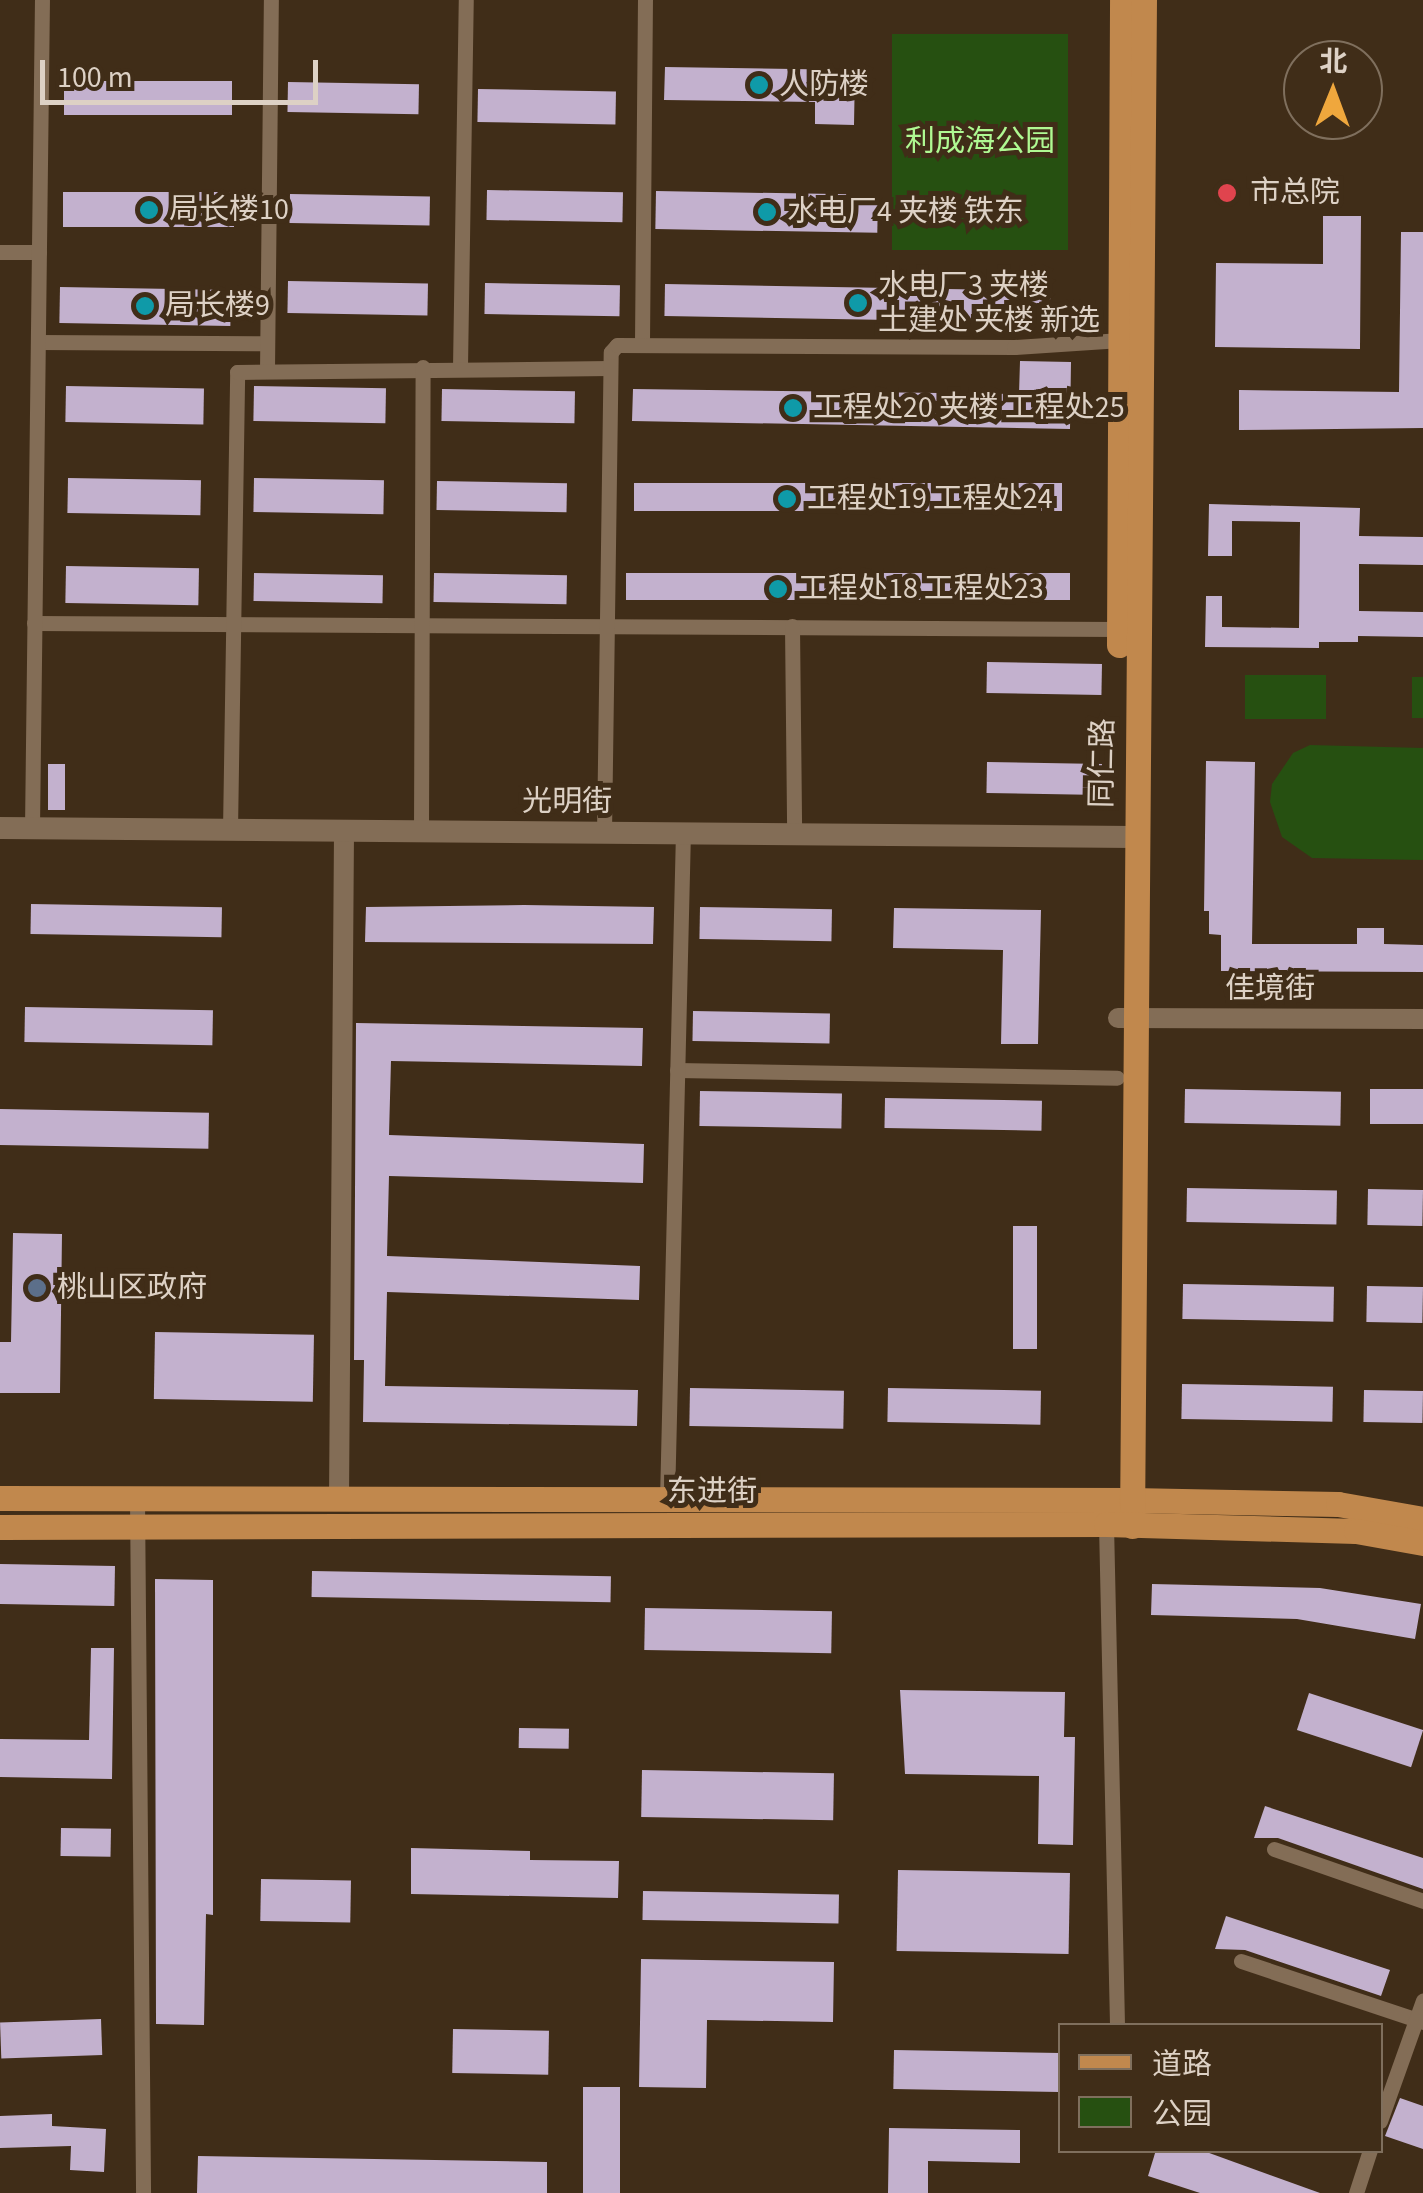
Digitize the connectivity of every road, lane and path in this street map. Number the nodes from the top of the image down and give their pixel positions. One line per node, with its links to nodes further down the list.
1 (42, 0): 8 (street)
2 (270, 0): 12 (street)
3 (466, 0): 13 (street)
4 (645, 0): 11 (street)
5 (1122, 0): 9 (main road, 同仁路)
6 (1144, 0): 31 (main road, 同仁路)
7 (0, 252): 8 (street)
8 (39, 252): 10 (street)
9 (1121, 340): 11 (street); 22 (main road, 同仁路)
10 (38, 342): 12 (street); 18 (street)
11 (642, 342): 15 (street)
12 (267, 343): 16 (street)
13 (460, 366): 14 (street); 15 (street)
14 (424, 367): 16 (street); 20 (street)
15 (610, 368): 17 (street)
16 (267, 370): 19 (street)
17 (606, 622): 20 (street); 21 (street); 28 (street)
18 (34, 623): 19 (street); 24 (street)
19 (232, 623): 20 (street); 25 (street)
20 (419, 623): 27 (street)
21 (792, 626): 22 (street); 30 (street)
22 (1119, 629): 31 (main road, 同仁路)
23 (0, 828): 24 (main road, 光明街)
24 (32, 828): 25 (main road, 光明街)
25 (230, 830): 26 (main road, 光明街)
26 (344, 830): 27 (main road, 光明街); 38 (street)
27 (420, 831): 28 (main road, 光明街)
28 (604, 832): 29 (main road, 光明街)
29 (683, 833): 30 (main road, 光明街); 34 (street)
30 (794, 834): 31 (main road, 光明街)
31 (1126, 837): 32 (main road, 同仁路)
32 (1126, 1018): 33 (street, 佳境街); 35 (main road, 同仁路); 40 (main road, 同仁路)
33 (1423, 1019)
34 (677, 1070): 35 (street); 39 (street)
35 (1118, 1078): 40 (main road, 同仁路)
36 (0, 1498): 37 (main road, 东进街)
37 (137, 1499): 38 (main road, 东进街); 42 (street)
38 (338, 1499): 39 (main road, 东进街)
39 (666, 1500): 40 (main road, 东进街)
40 (1120, 1515): 41 (main road, 东进街); 42 (main road, 东进街); 44 (main road, 东进街); 50 (street)
41 (1423, 1518)
42 (137, 1526): 43 (main road, 东进街); 53 (street)
43 (0, 1527)
44 (1423, 1543)
45 (1274, 1849): 46 (street)
46 (1423, 1901)
47 (1241, 1961): 49 (street)
48 (1423, 2000): 49 (street)
49 (1420, 2021): 51 (street)
50 (1117, 2023)
51 (1383, 2114)
52 (1369, 2153): 54 (street)
53 (143, 2193)
54 (1356, 2193)

